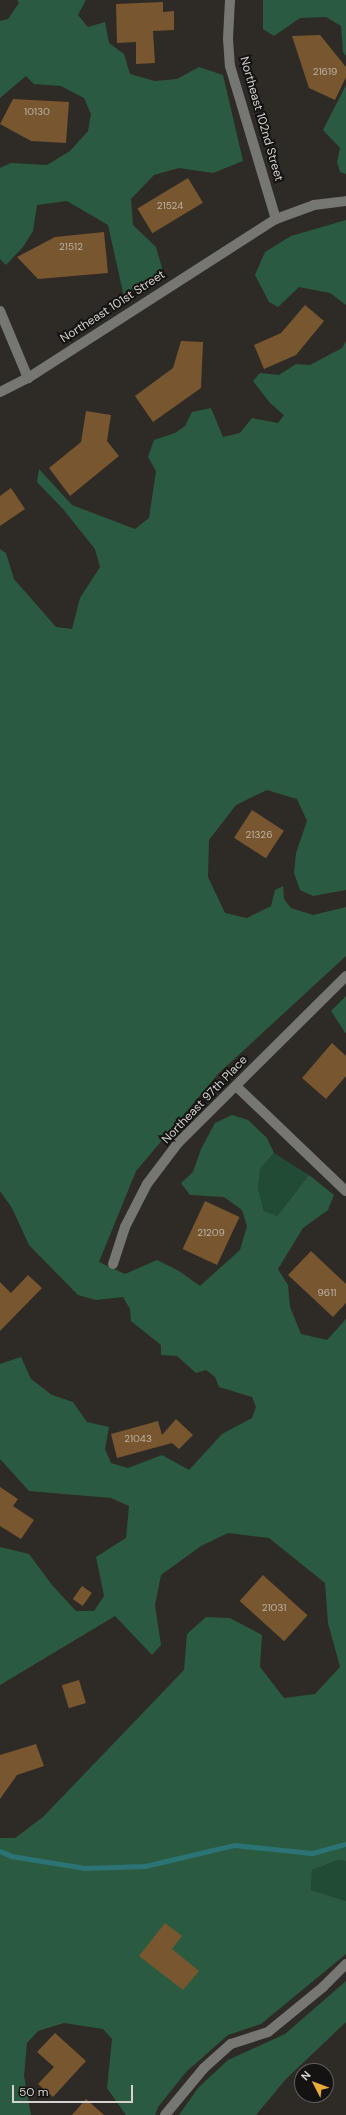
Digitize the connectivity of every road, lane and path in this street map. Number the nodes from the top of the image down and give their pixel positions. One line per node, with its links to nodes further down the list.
1 (230, 0): 3 (street, Northeast 102nd Street)
2 (346, 201): 3 (street, Northeast 101st Street)
3 (276, 219): 5 (street, Northeast 101st Street)
4 (0, 311): 5 (street)
5 (28, 378): 6 (street, Northeast 101st Street)
6 (0, 392)
7 (346, 976): 8 (street, Northeast 97th Place)
8 (236, 1086): 9 (street); 10 (street, Northeast 97th Place)
9 (346, 1191)
10 (113, 1264)
11 (346, 1964): 12 (street)
12 (165, 2115)

